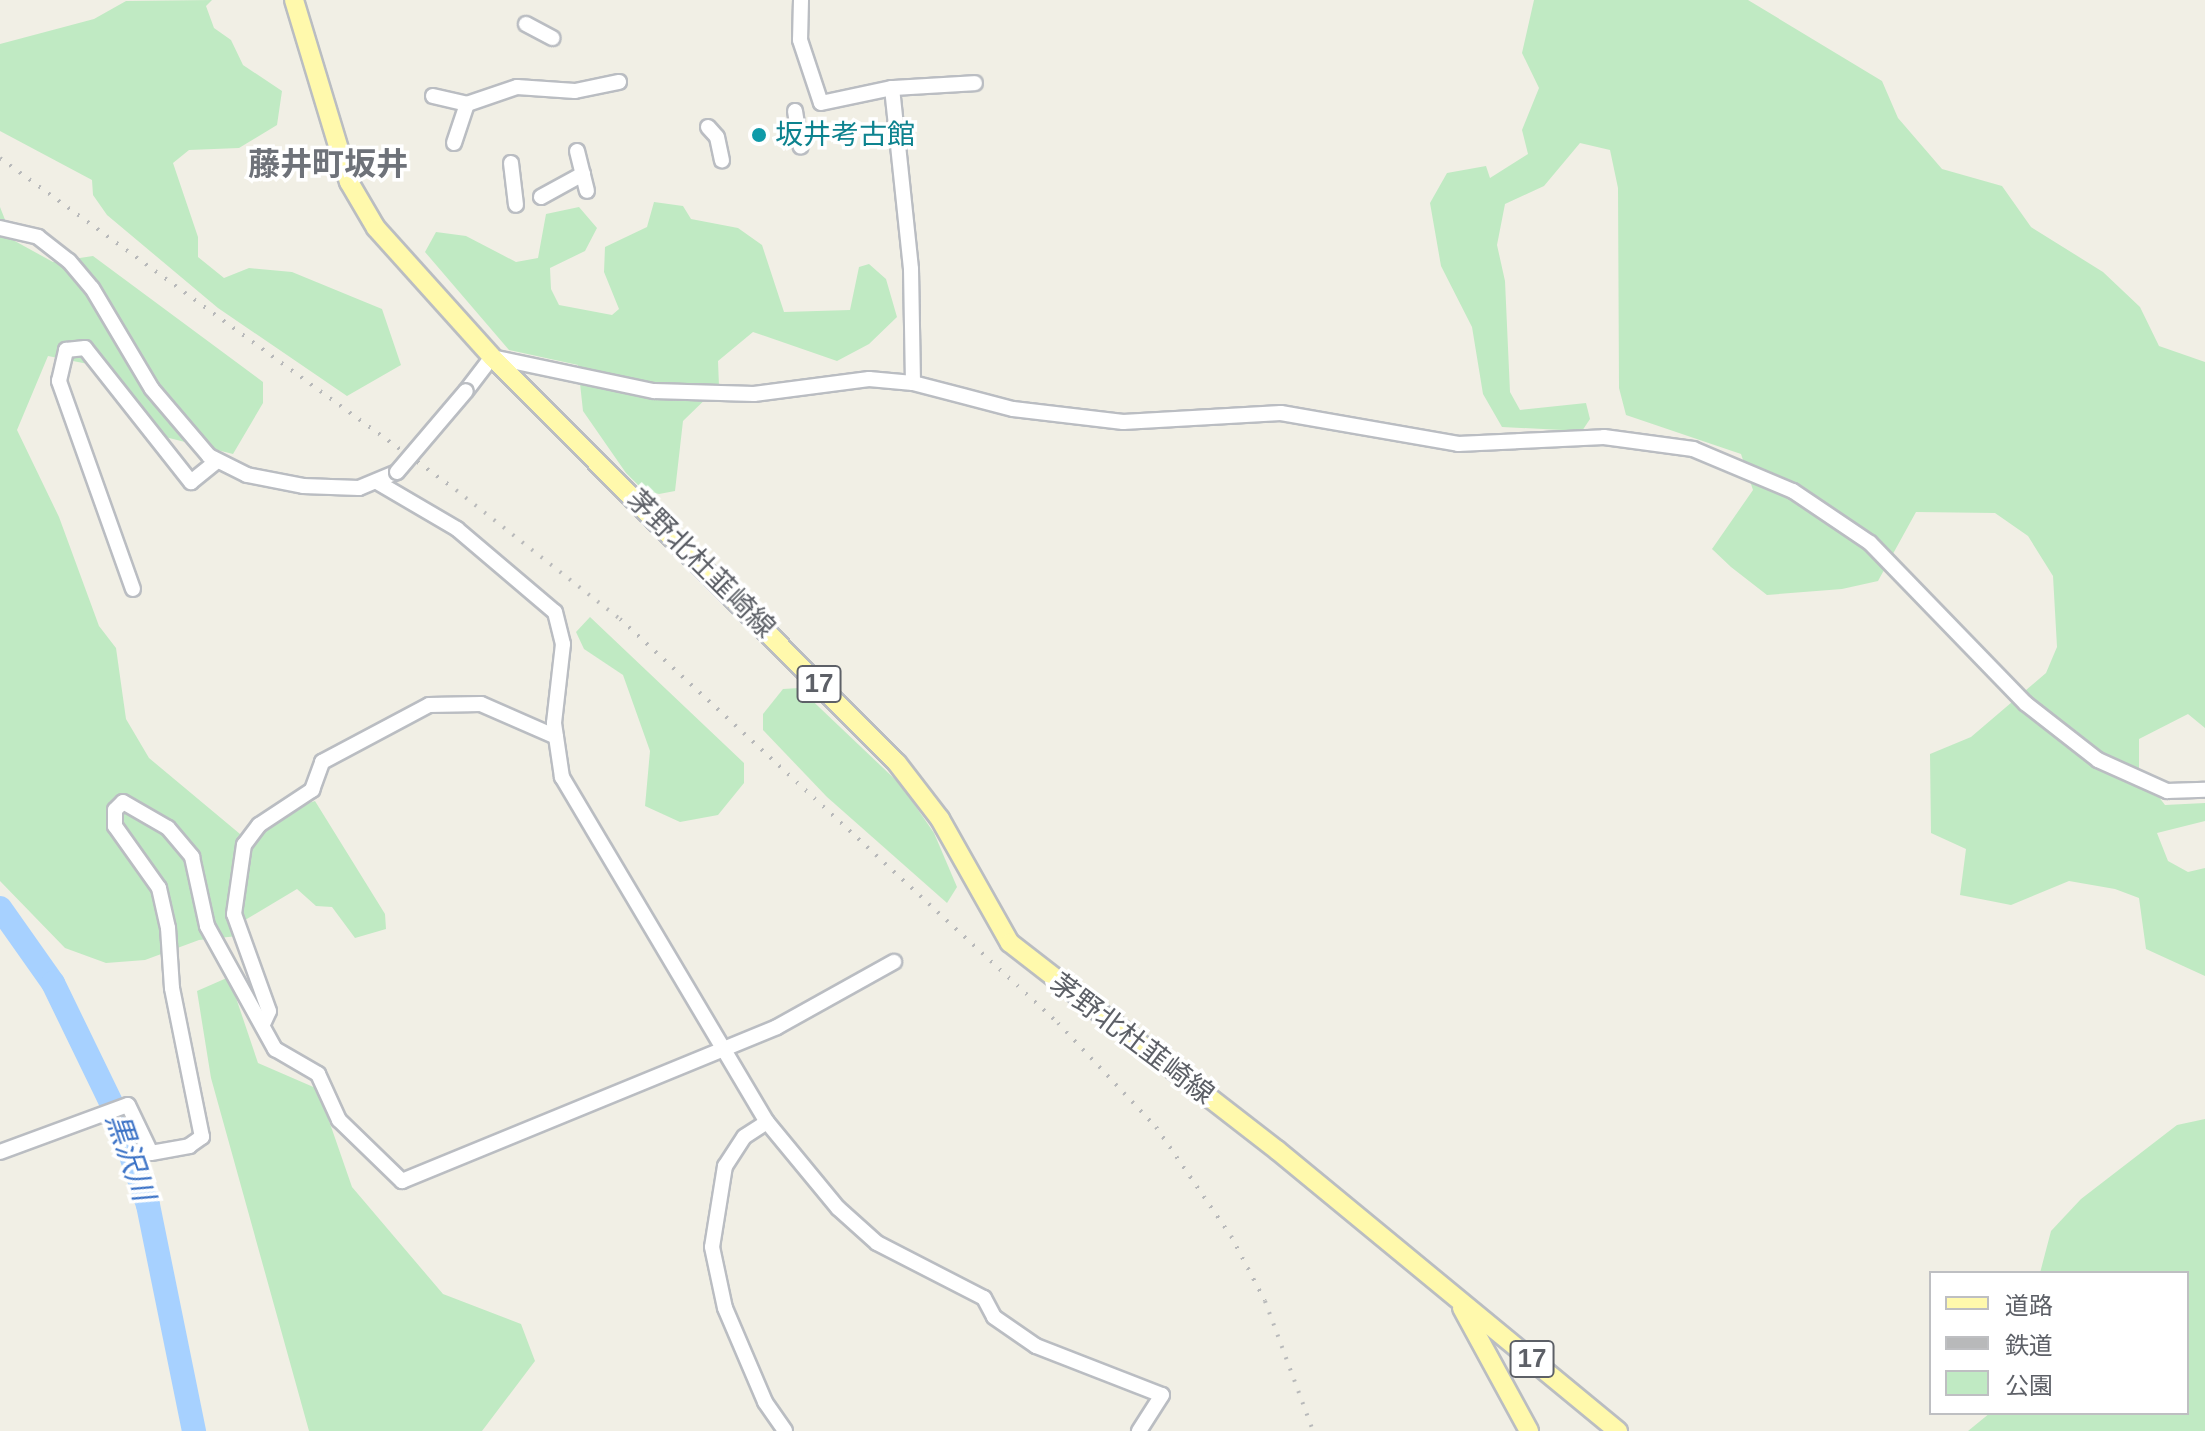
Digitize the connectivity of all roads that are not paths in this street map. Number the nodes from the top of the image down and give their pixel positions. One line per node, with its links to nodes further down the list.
1 (294, 0): 22 (main road, 茅野北杜韮崎線 / 17)
2 (801, 0): 7 (street)
3 (526, 24): 4 (street)
4 (552, 38)
5 (619, 82): 9 (street)
6 (975, 83): 7 (street)
7 (892, 88): 23 (street)
8 (433, 96): 9 (street)
9 (467, 104): 12 (street)
10 (795, 111): 13 (street)
11 (708, 127): 15 (street)
12 (454, 143)
13 (801, 147)
14 (577, 151): 17 (street)
15 (722, 160)
16 (511, 163): 20 (street)
17 (583, 174): 18 (street); 19 (street)
18 (587, 191)
19 (541, 197)
20 (516, 205)
21 (0, 228): 24 (street)
22 (492, 357): 23 (street); 25 (street, bridge); 34 (main road, 茅野北杜韮崎線 / 17)
23 (913, 383): 28 (street)
24 (217, 461): 25 (street); 26 (street)
25 (377, 482): 27 (street)
26 (133, 589)
27 (556, 737): 30 (street); 31 (street)
28 (2205, 790)
29 (894, 962): 31 (street)
30 (263, 1024): 31 (street); 33 (street)
31 (721, 1049): 32 (street)
32 (767, 1122): 35 (street); 36 (street)
33 (0, 1152)
34 (1446, 1286): 37 (main road, 茅野北杜韮崎線 / 17); 38 (main road, 茅野北杜韮崎線 / 17)
35 (785, 1431)
36 (1139, 1431)
37 (1529, 1431)
38 (1618, 1431)

